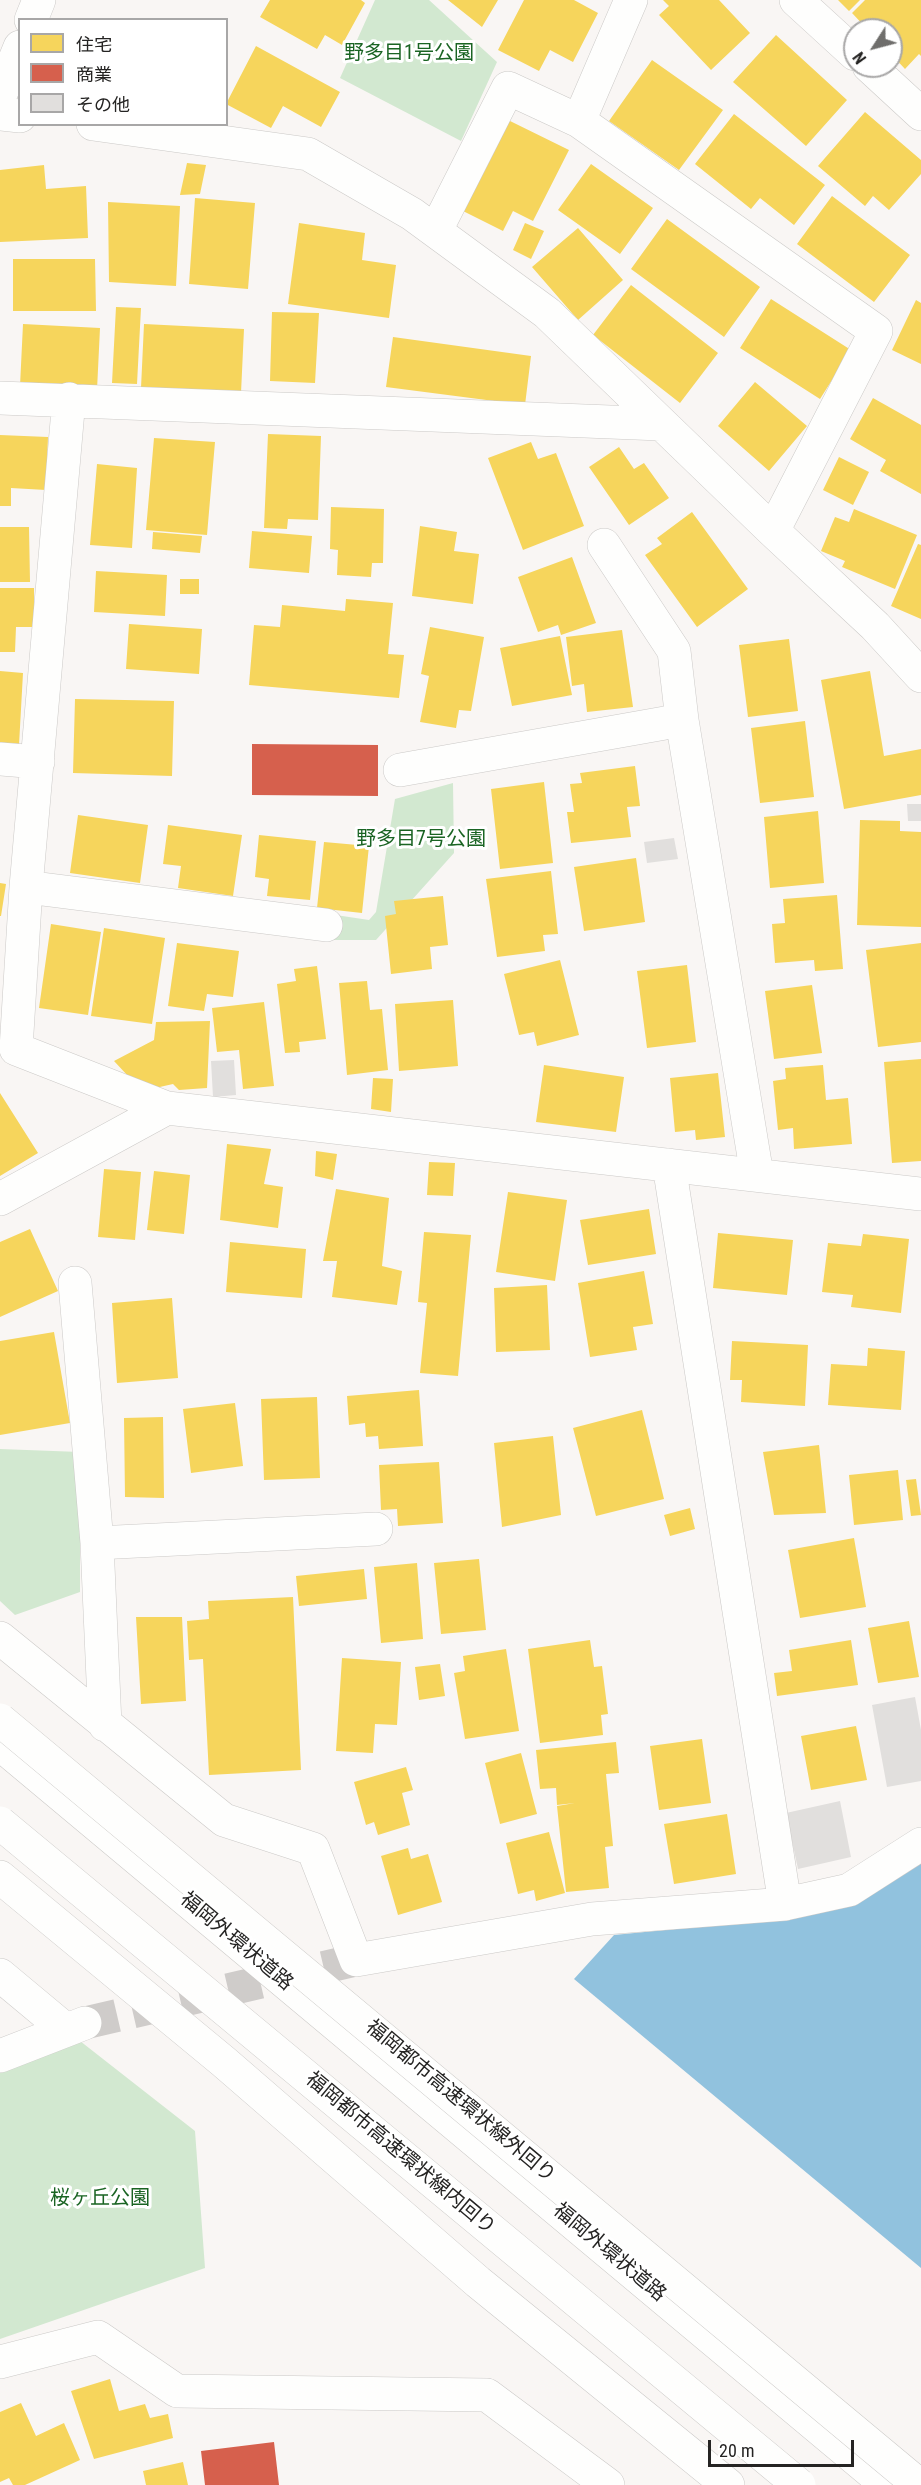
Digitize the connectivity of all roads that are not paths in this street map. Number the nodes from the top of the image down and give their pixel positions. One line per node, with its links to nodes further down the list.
1 (39, 0): 4 (main road)
2 (631, 0): 12 (main road)
3 (796, 0): 5 (main road)
4 (32, 18)
5 (843, 43)
6 (18, 53): 8 (main road)
7 (882, 78): 10 (main road)
8 (0, 96)
9 (0, 114): 11 (main road)
10 (921, 114)
11 (18, 116)
12 (579, 121): 14 (main road); 18 (main road)
13 (107, 126): 14 (main road)
14 (435, 230): 17 (main road)
15 (0, 398): 16 (main road)
16 (69, 399): 17 (main road); 23 (main road)
17 (661, 424): 18 (main road)
18 (772, 531): 20 (main road)
19 (604, 545): 21 (main road)
20 (921, 676)
21 (682, 720): 24 (main road); 30 (main road)
22 (0, 759): 23 (main road)
23 (38, 762): 25 (main road)
24 (400, 770)
25 (26, 887): 26 (main road); 27 (main road)
26 (326, 925)
27 (11, 951): 28 (main road)
28 (166, 1108): 29 (main road); 32 (main road)
29 (669, 1165): 30 (main road); 43 (main road)
30 (757, 1175): 31 (main road)
31 (921, 1194)
32 (0, 1199)
33 (75, 1283): 35 (main road)
34 (376, 1529): 35 (main road)
35 (97, 1543): 38 (main road)
36 (0, 1638): 38 (main road)
37 (0, 1720): 51 (main road, 福岡都市高速環状線外回り, bridge)
38 (105, 1725): 43 (main road)
39 (0, 1744): 50 (main road, 福岡外環状道路)
40 (0, 1823): 49 (main road, 福岡都市高速環状線内回り, bridge)
41 (921, 1844): 43 (main road)
42 (0, 1877): 48 (main road)
43 (785, 1904)
44 (0, 1975): 45 (main road)
45 (0, 2056)
46 (0, 2362): 47 (main road)
47 (608, 2485)
48 (728, 2485)
49 (799, 2485)
50 (887, 2485)
51 (919, 2485)

